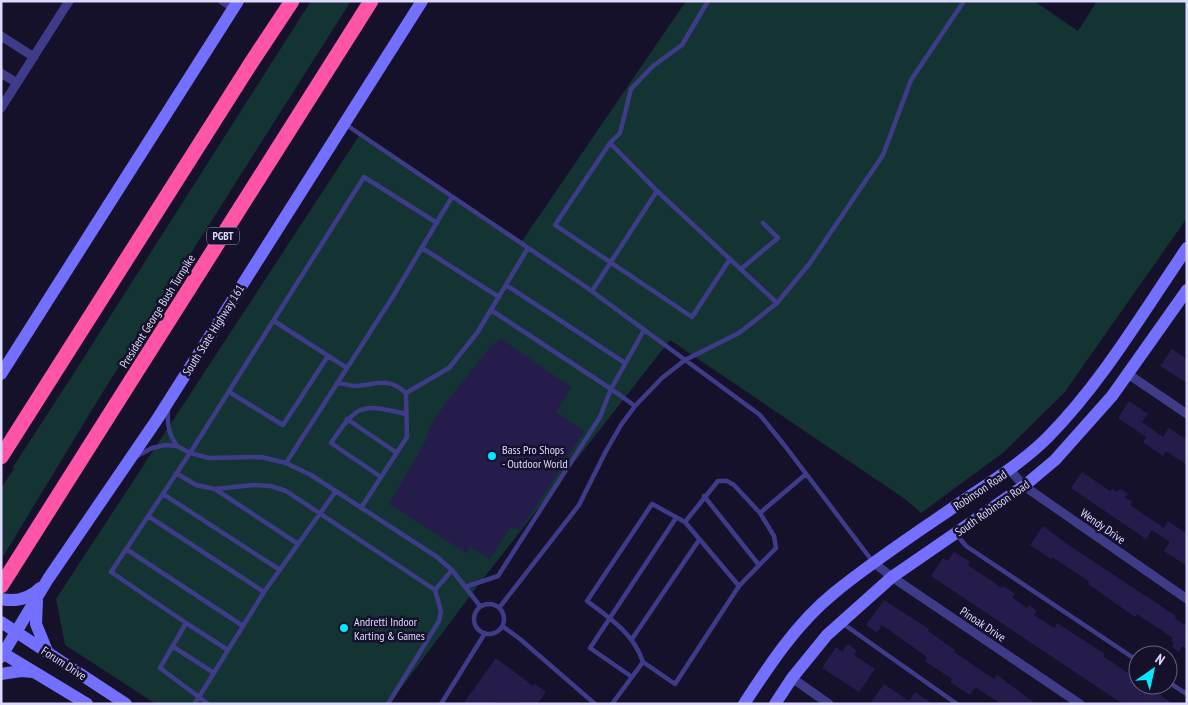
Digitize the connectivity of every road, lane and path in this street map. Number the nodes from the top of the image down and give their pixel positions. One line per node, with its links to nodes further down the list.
1 (69, 1): 10 (street)
2 (283, 1): 11 (highway)
3 (292, 1): 11 (highway)
4 (371, 1): 81 (highway, President George Bush Turnpike / PGBT)
5 (422, 1): 15 (street, South State Highway 161)
6 (708, 1): 16 (lane)
7 (964, 1): 31 (lane)
8 (232, 4): 39 (street)
9 (1, 36): 10 (street)
10 (34, 57): 13 (street)
11 (251, 62): 53 (highway)
12 (1, 73): 13 (street)
13 (17, 83): 14 (street)
14 (1, 108)
15 (344, 124): 18 (lane); 45 (street, South State Highway 161)
16 (610, 143): 17 (lane); 25 (lane)
17 (657, 191): 24 (lane); 25 (lane)
18 (452, 197): 19 (lane); 22 (lane)
19 (437, 223): 21 (lane); 33 (lane)
20 (763, 223): 26 (lane)
21 (422, 248): 30 (lane); 38 (lane)
22 (528, 248): 27 (lane); 29 (lane)
23 (1187, 248): 56 (street, Robinson Road)
24 (730, 259): 25 (lane); 26 (lane)
25 (610, 263): 29 (lane)
26 (741, 269): 31 (lane)
27 (506, 285): 30 (lane); 37 (lane)
28 (1187, 290): 40 (street, South Robinson Road)
29 (592, 291): 34 (lane)
30 (499, 297): 32 (lane)
31 (777, 302): 36 (lane)
32 (491, 310): 42 (lane); 44 (lane)
33 (274, 320): 35 (lane); 43 (lane)
34 (644, 330): 36 (lane); 37 (lane)
35 (328, 356): 38 (lane); 43 (lane)
36 (685, 360): 46 (lane); 58 (lane)
37 (625, 363): 42 (lane)
38 (347, 368): 41 (lane)
39 (1, 374)
40 (1128, 374): 48 (street); 60 (street, South Robinson Road)
41 (338, 383): 44 (lane); 55 (lane)
42 (611, 389): 46 (lane); 83 (lane)
43 (229, 392): 51 (lane)
44 (406, 393): 47 (lane)
45 (168, 402): 50 (lane); 54 (street, South State Highway 161)
46 (635, 406): 90 (lane)
47 (406, 414): 49 (lane); 52 (lane)
48 (1187, 414)
49 (347, 419): 52 (lane); 59 (lane)
50 (178, 446): 51 (lane); 54 (lane)
51 (190, 452): 55 (lane); 57 (lane)
52 (397, 453): 59 (lane)
53 (1, 457)
54 (128, 461): 80 (street, South State Highway 161)
55 (286, 463): 62 (lane)
56 (1010, 470): 60 (street, Wendy Drive); 75 (street, Robinson Road)
57 (176, 473): 61 (lane); 63 (lane)
58 (806, 474): 66 (lane); 75 (lane)
59 (381, 477): 65 (lane)
60 (1024, 486): 71 (street, South Robinson Road); 88 (street, Wendy Drive)
61 (215, 489): 67 (lane); 73 (lane)
62 (336, 491): 65 (lane); 67 (lane)
63 (163, 494): 68 (lane); 77 (lane)
64 (704, 496): 66 (lane); 70 (lane); 76 (lane)
65 (361, 508): 78 (lane)
66 (760, 513): 76 (lane)
67 (320, 514): 73 (lane); 84 (lane)
68 (148, 516): 74 (lane); 85 (lane)
69 (676, 518): 70 (lane); 91 (lane); 91 (lane)
70 (685, 522): 72 (lane)
71 (955, 534): 79 (street, South Robinson Road); 104 (lane)
72 (699, 540): 82 (lane); 99 (lane)
73 (298, 544): 77 (lane)
74 (126, 549): 94 (lane); 95 (lane)
75 (874, 563): 79 (street, Pinoak Drive); 120 (street, Robinson Road)
76 (760, 565): 82 (lane)
77 (280, 570): 85 (lane)
78 (452, 570): 83 (lane); 84 (lane)
79 (892, 577): 93 (street, South Robinson Road); 124 (street, Pinoak Drive)
80 (48, 579): 86 (street, South State Highway 161); 87 (street)
81 (4, 581)
82 (739, 586): 105 (lane)
83 (465, 587): 89 (lane)
84 (435, 590): 116 (lane)
85 (264, 592): 95 (lane)
86 (37, 597): 97 (street, South State Highway 161); 102 (street)
87 (1, 599)
88 (1187, 599)
89 (480, 606): 90 (lane); 98 (lane)
90 (499, 608): 96 (lane)
91 (609, 618): 99 (lane); 109 (lane)
92 (1, 622): 97 (street, Forum Drive)
93 (841, 622): 110 (street, South Robinson Road); 123 (lane)
94 (186, 624): 100 (lane); 101 (lane)
95 (243, 626): 101 (lane)
96 (502, 626): 98 (lane); 118 (lane)
97 (17, 632): 102 (street, Forum Drive); 103 (street, South State Highway 161)
98 (485, 633): 117 (lane)
99 (632, 639): 105 (lane)
100 (172, 646): 107 (lane); 111 (lane)
101 (228, 650): 107 (lane)
102 (47, 652): 113 (street, Forum Drive)
103 (2, 654): 106 (street, Forum Drive)
104 (1128, 654)
105 (643, 662): 109 (lane)
106 (36, 672): 108 (street); 112 (street, Forum Drive)
107 (214, 673): 111 (lane)
108 (1, 674)
109 (632, 677): 119 (lane)
110 (792, 678): 121 (street, South Robinson Road); 122 (street)
111 (199, 697): 114 (lane); 115 (lane)
112 (87, 704)
113 (126, 704)
114 (194, 704)
115 (208, 704)
116 (388, 704)
117 (440, 704)
118 (596, 704)
119 (612, 704)
120 (744, 704)
121 (775, 704)
122 (829, 704)
123 (958, 704)
124 (1080, 704)

